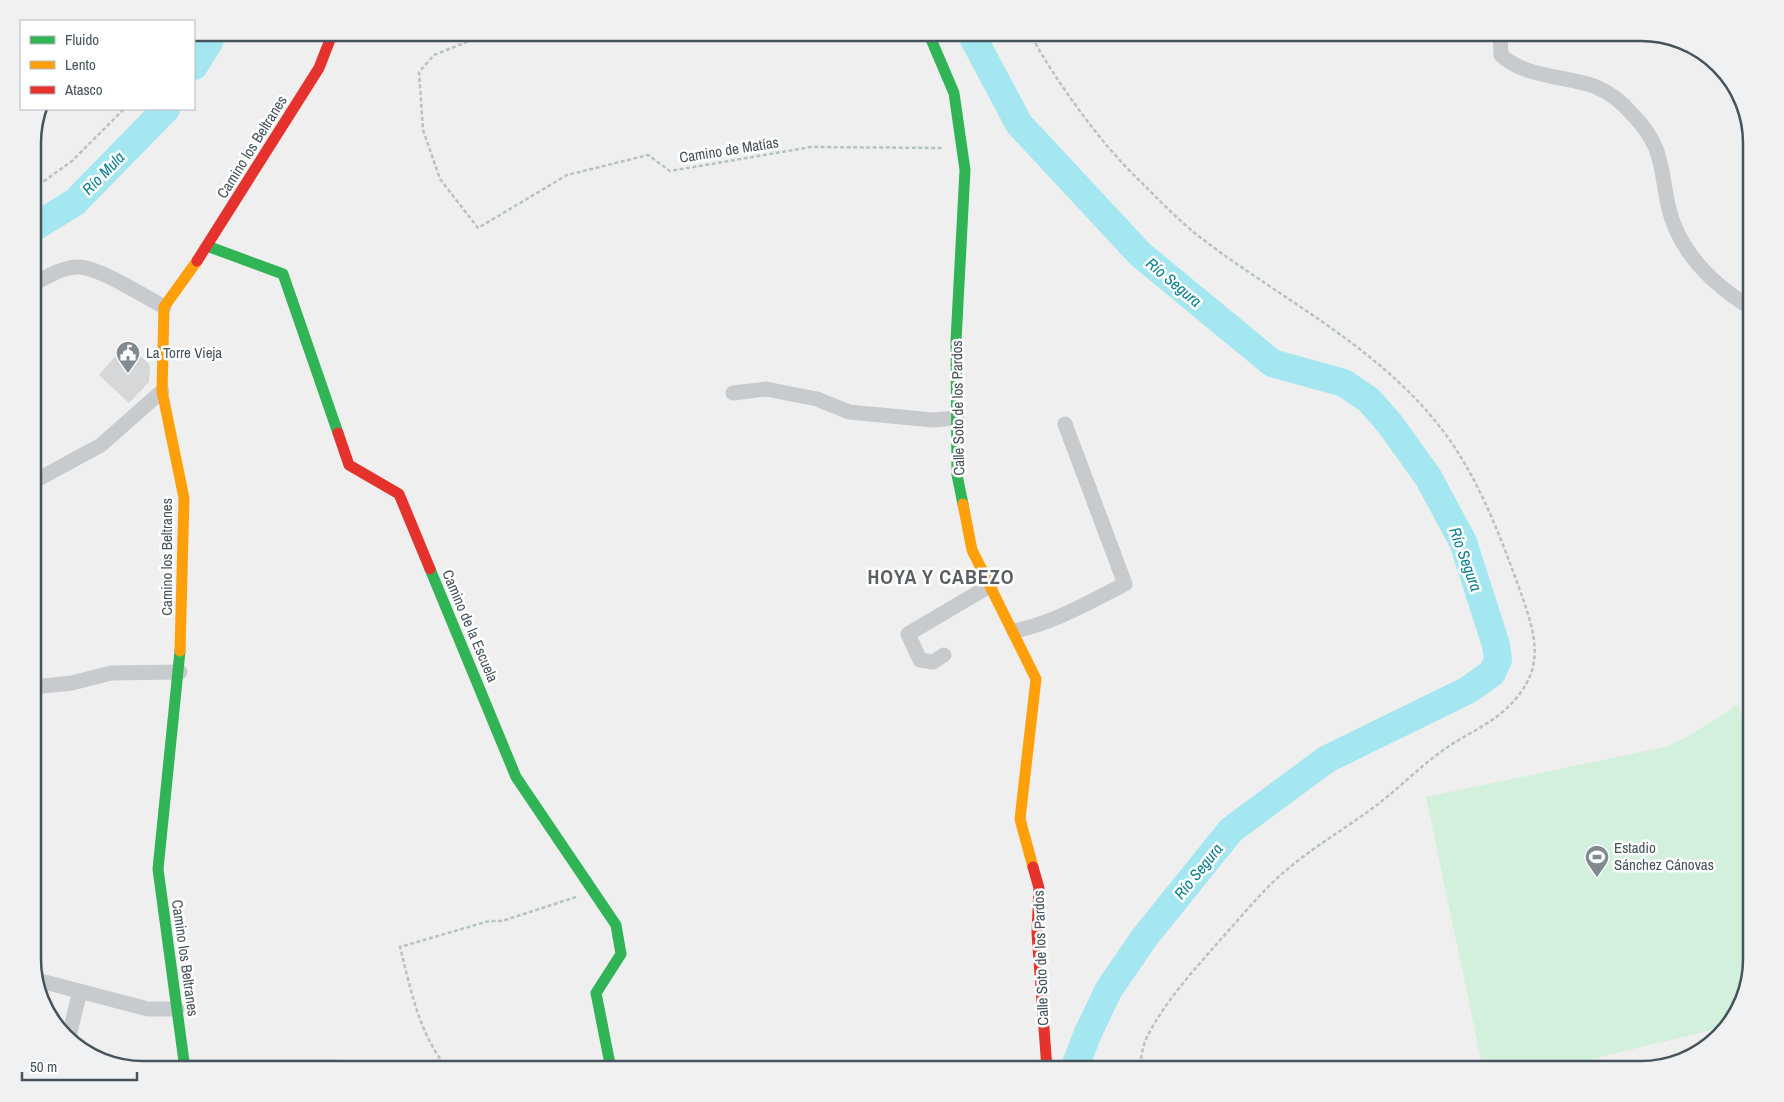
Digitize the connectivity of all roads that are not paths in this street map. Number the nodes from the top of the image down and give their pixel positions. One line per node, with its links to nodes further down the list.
1 (330, 41): 4 (street, Camino los Beltranes)
2 (932, 41): 10 (street, Calle Soto de los Pardos)
3 (1500, 41): 6 (street)
4 (207, 246): 7 (street, Camino los Beltranes); 23 (street, Camino de la Escuela)
5 (41, 280): 7 (street)
6 (1743, 303)
7 (164, 307): 8 (street, Camino los Beltranes)
8 (162, 391): 12 (street); 16 (street, Camino los Beltranes)
9 (733, 393): 10 (street)
10 (957, 418): 13 (street, Calle Soto de los Pardos)
11 (1065, 424): 14 (street)
12 (41, 478)
13 (991, 585): 14 (street, Calle Soto de los Pardos); 15 (street)
14 (1014, 631): 24 (street, Calle Soto de los Pardos)
15 (944, 655)
16 (180, 672): 17 (street); 20 (street, Camino los Beltranes)
17 (41, 686)
18 (44, 982): 19 (street)
19 (80, 991): 20 (street); 21 (street)
20 (177, 1009): 22 (street, Camino los Beltranes)
21 (70, 1030)
22 (184, 1061)
23 (609, 1061)
24 (1046, 1061)

